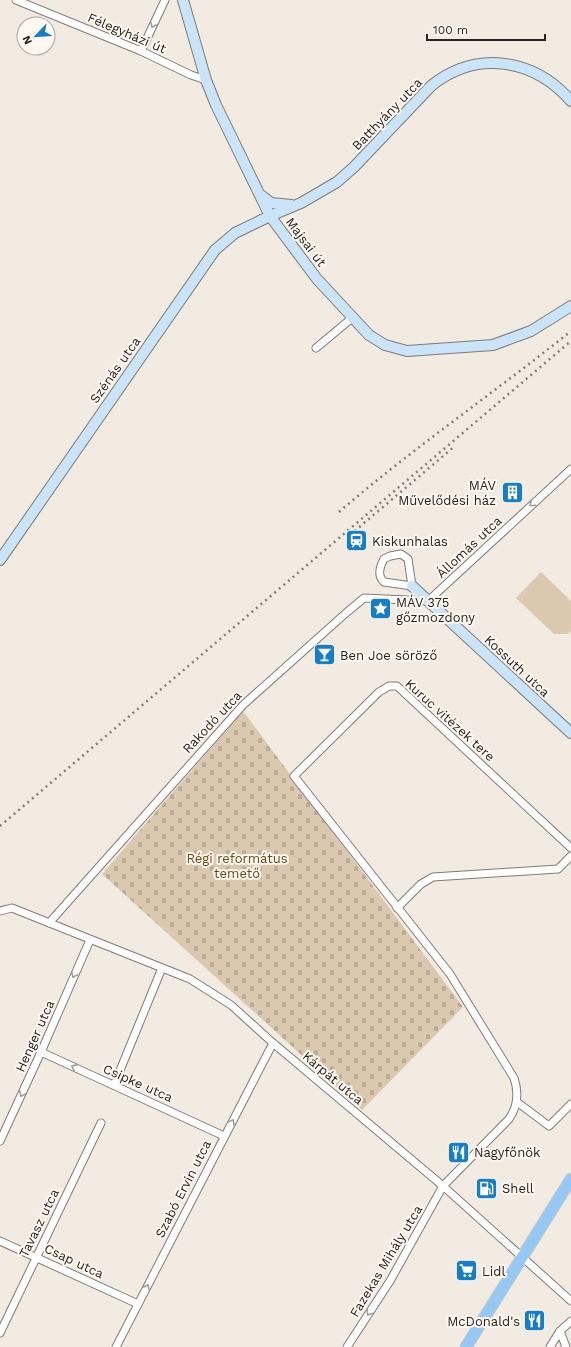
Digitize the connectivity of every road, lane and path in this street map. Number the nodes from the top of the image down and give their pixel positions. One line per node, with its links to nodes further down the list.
1 (16, 0): 4 (street, Félegyházi út)
2 (165, 0): 4 (street, one-way to 4)
3 (183, 0): 5 (main road, Majsai út)
4 (141, 51): 5 (street, Félegyházi út)
5 (206, 80): 7 (main road, Majsai út)
6 (571, 101): 8 (main road, Batthyány utca)
7 (259, 193): 8 (main road); 9 (main road, Majsai út)
8 (301, 203): 9 (main road, Batthyány utca)
9 (270, 216): 11 (main road, Majsai út); 16 (main road, Szénás utca)
10 (571, 306): 11 (main road, Majsai út)
11 (352, 318): 12 (street)
12 (316, 348)
13 (571, 465): 15 (street, Állomás utca)
14 (571, 469): 15 (street, Állomás utca)
15 (561, 478): 18 (street, Állomás utca, one-way to 18)
16 (0, 560)
17 (412, 586): 17 (street); 18 (main road, Kossuth utca)
18 (428, 601): 19 (main road, Kossuth utca); 24 (street, Rakodó utca)
19 (571, 733)
20 (571, 848): 22 (street, Kuruc vitézek tere)
21 (571, 856): 22 (street)
22 (397, 908): 30 (street, Kuruc vitézek tere)
23 (0, 911): 24 (street, Kárpát utca)
24 (49, 923): 25 (street, Kárpát utca)
25 (90, 940): 26 (street, Kárpát utca); 28 (street, Henger utca, one-way to 28)
26 (162, 968): 27 (street, Kárpát utca); 29 (street)
27 (273, 1043): 33 (street, Szabó Ervin utca, one-way to 27); 36 (street, Kárpát utca)
28 (41, 1052): 29 (street, Csipke utca, one-way to 28); 34 (street, Henger utca, one-way to 34)
29 (114, 1085): 33 (street, Csipke utca)
30 (517, 1102): 31 (street); 36 (street)
31 (571, 1104)
32 (101, 1123): 38 (street, Tavasz utca)
33 (224, 1136): 41 (street, Szabó Ervin utca, one-way to 33)
34 (0, 1141)
35 (571, 1179): 39 (main road)
36 (443, 1186): 39 (street, Kárpát utca); 46 (street, Fazekas Mihály utca, one-way to 46)
37 (0, 1241): 38 (street, Csap utca)
38 (36, 1257): 41 (street, Csap utca); 44 (street, Tavasz utca)
39 (522, 1258): 40 (street, Kárpát utca); 47 (main road)
40 (571, 1301)
41 (138, 1304): 45 (street, Szabó Ervin utca)
42 (571, 1321): 43 (street)
43 (560, 1331): 48 (street); 49 (street)
44 (0, 1334)
45 (116, 1347)
46 (347, 1347)
47 (466, 1347)
48 (550, 1347)
49 (566, 1347)

